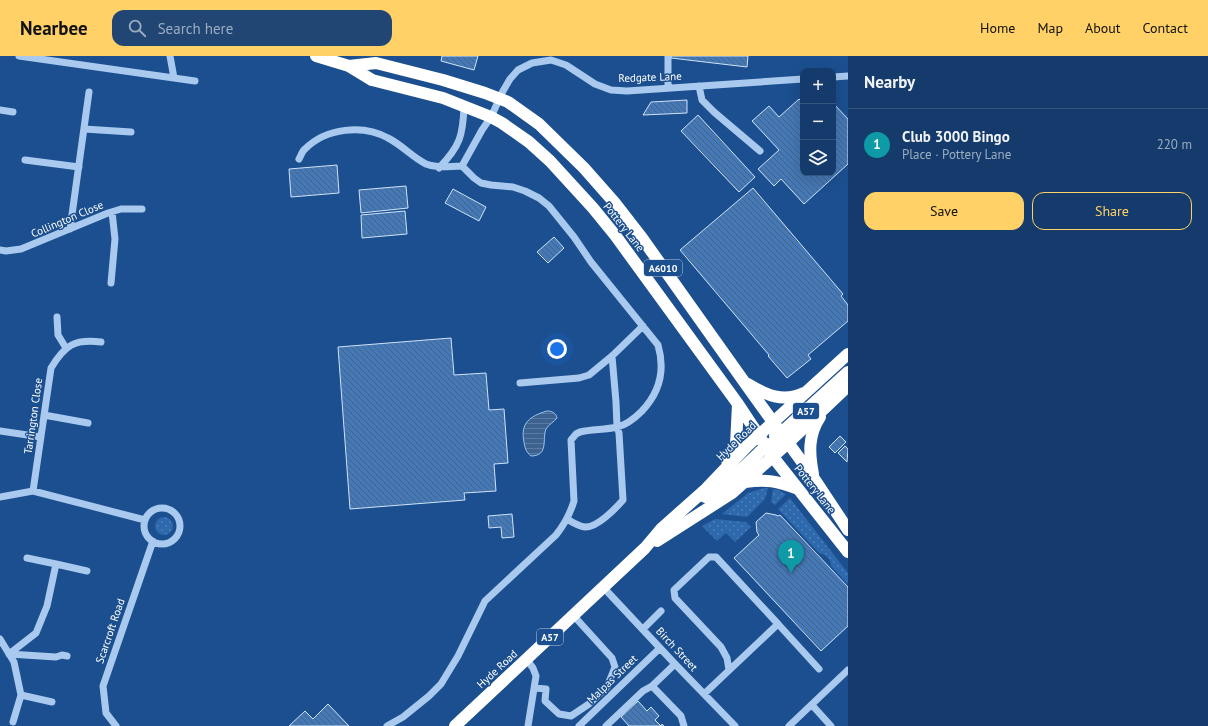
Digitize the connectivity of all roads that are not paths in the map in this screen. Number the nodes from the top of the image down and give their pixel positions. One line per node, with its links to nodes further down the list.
1 (19, 56): 6 (street)
2 (170, 56): 10 (street)
3 (316, 56): 7 (highway, Pottery Lane / A6010)
4 (668, 56): 14 (street)
5 (551, 58): 14 (street, Redgate Lane); 16 (street, Redgate Lane)
6 (56, 59): 10 (street)
7 (349, 66): 16 (highway, Pottery Lane / A6010); 17 (highway, Pottery Lane / A6010)
8 (848, 76): 9 (street)
9 (836, 77)
10 (174, 78): 12 (street)
11 (800, 79): 13 (street, Redgate Lane)
12 (195, 81)
13 (699, 86): 14 (street, Redgate Lane); 23 (street)
14 (668, 88)
15 (89, 92): 21 (street)
16 (499, 99): 20 (street, Redgate Lane); 42 (highway, Pottery Lane / A6010)
17 (464, 106): 20 (highway, Pottery Lane / A6010); 28 (street)
18 (0, 110): 19 (street)
19 (13, 112)
20 (491, 117): 26 (street, Redgate Lane); 46 (highway, Pottery Lane / A6010)
21 (84, 129): 22 (street); 27 (street)
22 (131, 132)
23 (760, 151)
24 (299, 159): 28 (street)
25 (25, 160): 27 (street)
26 (462, 166): 28 (street); 35 (street)
27 (79, 167): 31 (street)
28 (439, 168)
29 (142, 209): 30 (street, Collington Close)
30 (112, 212): 31 (street, Collington Close); 33 (street)
31 (70, 229): 32 (street, Collington Close)
32 (0, 250)
33 (111, 284)
34 (57, 317): 37 (street)
35 (643, 326): 39 (street); 50 (street)
36 (101, 342): 37 (street)
37 (66, 348): 47 (street, Tarrington Close)
38 (848, 354): 44 (highway, Hyde Road / A57)
39 (612, 356): 41 (street); 50 (street)
40 (848, 372): 54 (highway, A57)
41 (520, 383)
42 (746, 383): 44 (highway); 49 (highway, Pottery Lane / A6010)
43 (848, 386): 45 (highway, Hyde Road / A57)
44 (809, 390): 49 (highway, Hyde Road / A57)
45 (830, 403): 54 (highway, Hyde Road / A57); 57 (highway, A57)
46 (738, 404): 52 (highway, Pottery Lane / A6010); 59 (highway, A57)
47 (44, 415): 48 (street); 53 (street, Tarrington Close)
48 (88, 423)
49 (774, 423): 52 (highway, Hyde Road / A57); 54 (highway, Pottery Lane / A6010)
50 (617, 427): 64 (street); 64 (street)
51 (0, 431): 53 (street)
52 (759, 436): 54 (highway); 55 (highway, Pottery Lane / A6010); 59 (highway, Hyde Road / A57)
53 (41, 437): 61 (street, Tarrington Close)
54 (785, 438): 55 (highway); 56 (highway, Hyde Road / A57); 57 (highway, Pottery Lane / A6010)
55 (766, 446): 56 (highway, Pottery Lane / A6010); 63 (highway, A57)
56 (773, 457): 58 (highway, Hyde Road / A57); 60 (highway, Pottery Lane / A6010)
57 (813, 477): 66 (highway, Pottery Lane / A6010)
58 (745, 482): 60 (highway); 68 (highway, Hyde Road / A57)
59 (706, 489): 63 (highway, Hyde Road / A57)
60 (799, 489): 69 (highway, Pottery Lane / A6010)
61 (33, 491): 62 (street); 65 (street)
62 (0, 497)
63 (688, 506): 68 (highway, Hyde Road / A57)
64 (567, 519): 95 (street)
65 (145, 520): 67 (street); 67 (street)
66 (848, 530)
67 (153, 541): 94 (street, Scarcroft Road)
68 (645, 548): 73 (highway, Hyde Road / A57)
69 (848, 552)
70 (27, 558): 71 (street)
71 (56, 564): 72 (street); 80 (street)
72 (87, 571)
73 (603, 588): 75 (highway, Hyde Road / A57); 77 (street, Birch Street)
74 (661, 611): 77 (street)
75 (573, 615): 82 (highway, Hyde Road / A57); 88 (street)
76 (778, 624): 84 (street); 85 (street); 85 (street)
77 (643, 629): 79 (street, Birch Street)
78 (0, 639): 80 (street)
79 (660, 648): 83 (street, Birch Street); 98 (street, Malpas Street)
80 (9, 654): 81 (street); 90 (street)
81 (67, 656)
82 (526, 659): 88 (street); 96 (highway, Hyde Road / A57)
83 (674, 664): 87 (street); 89 (street, Birch Street)
84 (819, 669)
85 (729, 670): 89 (street)
86 (848, 670): 92 (street)
87 (652, 686): 99 (street); 100 (street)
88 (534, 688): 97 (street)
89 (704, 694): 101 (street, Birch Street)
90 (21, 696): 91 (street); 93 (street)
91 (52, 702)
92 (812, 705): 102 (street); 103 (street)
93 (13, 722)
94 (116, 726)
95 (387, 726)
96 (455, 726)
97 (528, 726)
98 (579, 726)
99 (606, 726)
100 (684, 726)
101 (735, 726)
102 (790, 726)
103 (830, 726)

